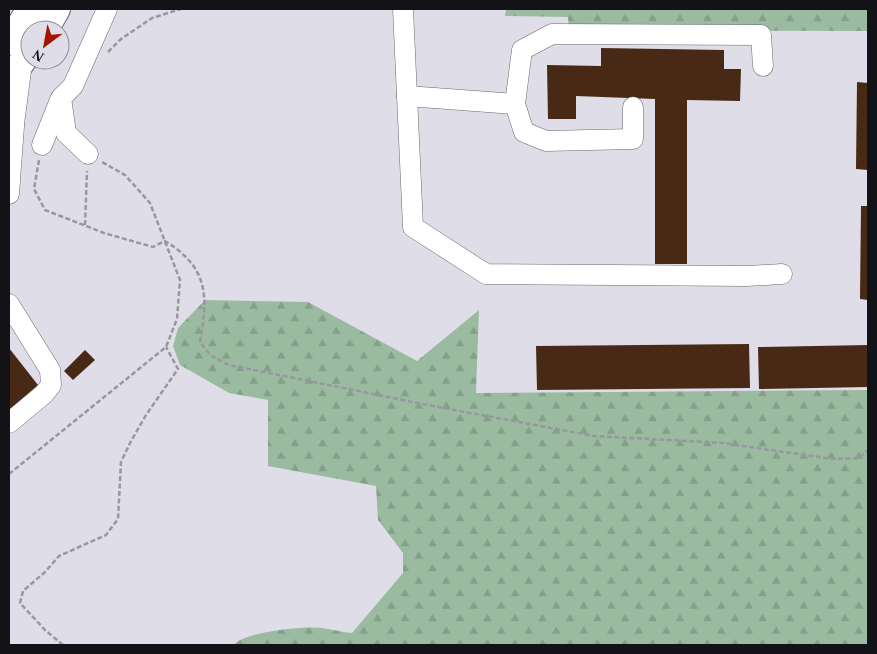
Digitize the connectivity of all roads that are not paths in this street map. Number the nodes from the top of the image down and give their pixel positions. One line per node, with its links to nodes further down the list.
1 (15, 9): 5 (lane)
2 (107, 9): 8 (lane)
3 (404, 9): 7 (lane)
4 (50, 14): 5 (main road)
5 (16, 55): 11 (lane)
6 (763, 66): 9 (lane)
7 (407, 96): 9 (lane); 15 (lane)
8 (61, 98): 12 (lane); 13 (lane)
9 (515, 104): 10 (lane)
10 (633, 107)
11 (12, 132): 14 (lane)
12 (42, 145)
13 (88, 154)
14 (9, 194)
15 (782, 274)
16 (9, 304): 17 (lane)
17 (9, 424)

